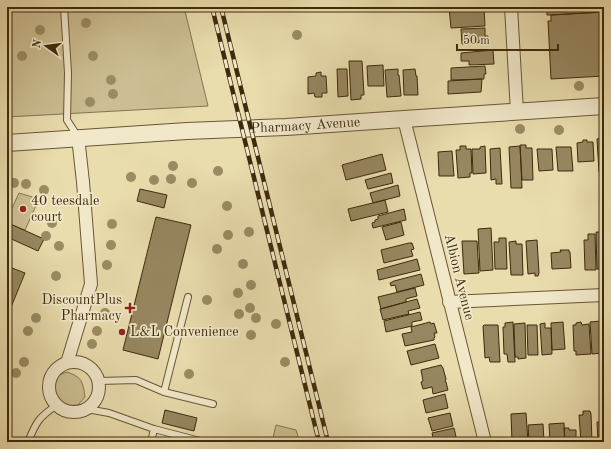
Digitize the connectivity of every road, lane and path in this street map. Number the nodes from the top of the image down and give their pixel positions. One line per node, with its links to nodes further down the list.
1 (64, 7): 6 (lane)
2 (511, 7): 4 (street)
3 (604, 106): 4 (street, Pharmacy Avenue)
4 (517, 112): 5 (street, Pharmacy Avenue)
5 (404, 120): 6 (street, Pharmacy Avenue); 10 (street, Albion Avenue)
6 (78, 137): 7 (street, Pharmacy Avenue); 11 (street)
7 (7, 143)
8 (604, 295): 10 (street)
9 (188, 297): 13 (lane)
10 (449, 302): 23 (street, Albion Avenue)
11 (67, 363): 12 (street); 15 (street)
12 (99, 381): 13 (lane); 16 (street)
13 (164, 392): 14 (lane)
14 (213, 404)
15 (57, 405): 16 (street); 19 (lane)
16 (87, 409): 17 (lane)
17 (154, 429): 18 (lane); 20 (lane)
18 (176, 435): 21 (lane); 22 (lane)
19 (28, 442)
20 (150, 442)
21 (183, 442)
22 (204, 442)
23 (485, 442)

